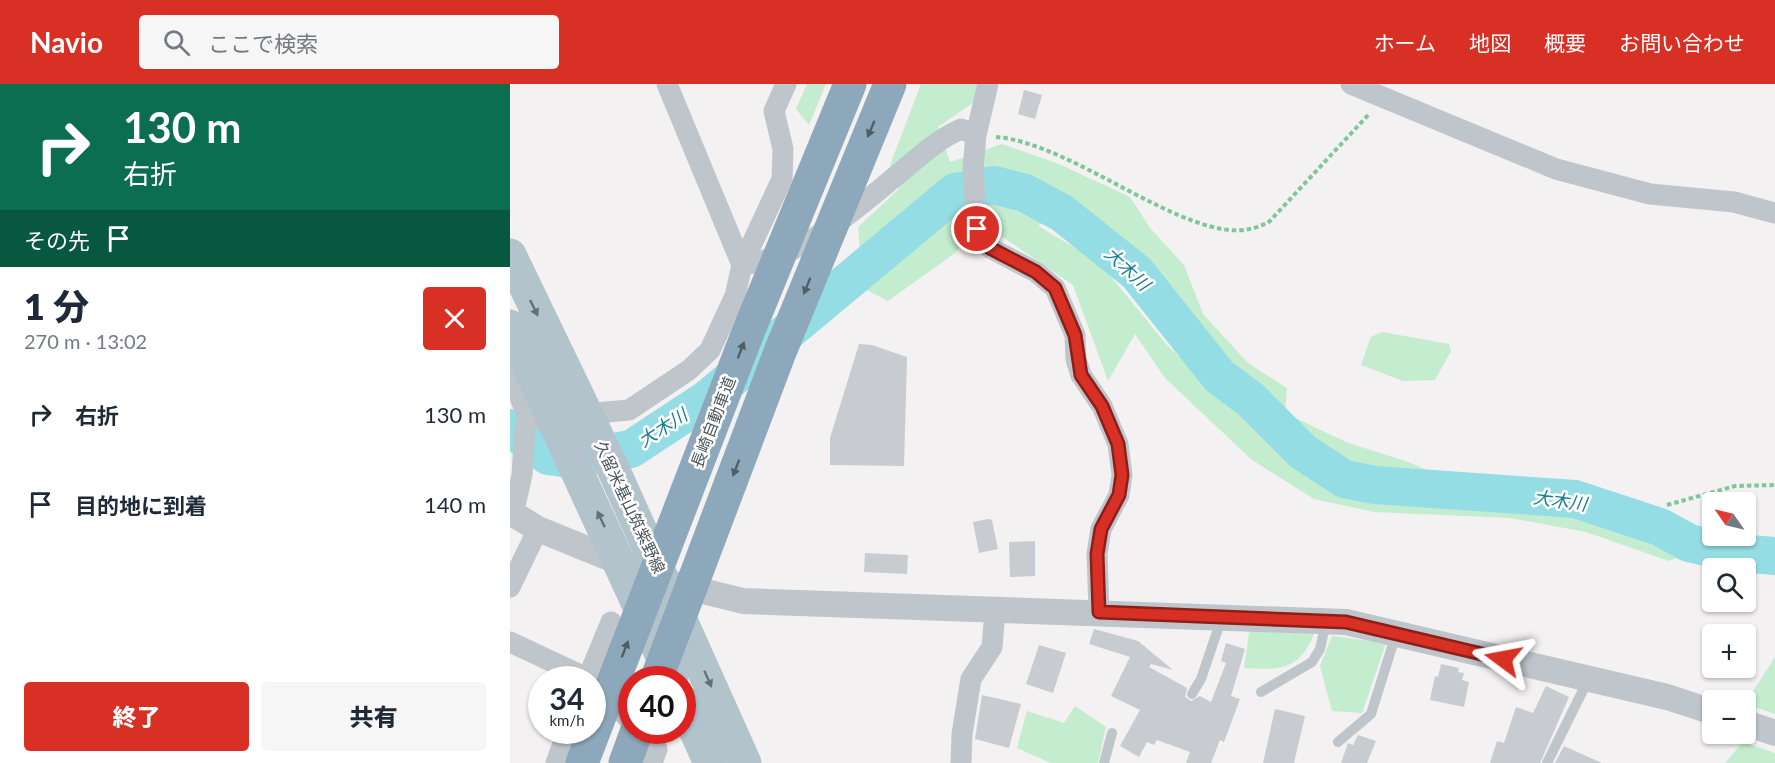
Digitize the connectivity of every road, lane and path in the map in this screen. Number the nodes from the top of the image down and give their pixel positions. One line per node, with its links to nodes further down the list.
1 (667, 84): 11 (street)
2 (786, 84): 11 (street)
3 (850, 84): 48 (highway, 長崎自動車道, one-way to 3)
4 (890, 84): 31 (highway, one-way to 31)
5 (988, 84): 8 (street)
6 (1351, 84): 7 (street)
7 (1383, 99): 8 (path); 9 (street)
8 (976, 135): 11 (street); 23 (street)
9 (1775, 213)
10 (510, 255): 20 (main road, 久留米基山筑紫野線, one-way to 20)
11 (742, 265): 14 (street)
12 (510, 326): 14 (main road, 久留米基山筑紫野線)
13 (510, 374): 14 (street)
14 (535, 420): 17 (street); 19 (main road, 久留米基山筑紫野線, one-way to 14)
15 (1775, 485): 16 (path)
16 (1667, 505)
17 (512, 513): 18 (street)
18 (538, 529): 19 (street); 21 (street)
19 (622, 563): 20 (street); 32 (main road, 久留米基山筑紫野線)
20 (665, 582): 22 (street); 52 (main road, 久留米基山筑紫野線, one-way to 52)
21 (510, 587)
22 (995, 611): 23 (street); 53 (street)
23 (1099, 612): 24 (street)
24 (1222, 617): 25 (street); 35 (lane)
25 (1326, 621): 27 (street); 34 (lane)
26 (611, 622): 30 (street)
27 (1396, 634): 33 (street); 43 (lane)
28 (510, 642): 29 (street)
29 (562, 666)
30 (595, 666)
31 (661, 666)
32 (667, 666)
33 (1588, 679): 38 (street); 55 (lane)
34 (1261, 692)
35 (1192, 694)
36 (606, 695): 37 (street)
37 (618, 708)
38 (1702, 708)
39 (1756, 726): 42 (street)
40 (696, 732): 51 (main road)
41 (1112, 733): 54 (lane)
42 (1775, 733)
43 (1338, 742)
44 (563, 744): 47 (street)
45 (632, 744): 49 (highway)
46 (652, 744): 50 (street)
47 (556, 763)
48 (582, 763)
49 (625, 763)
50 (652, 763)
51 (710, 763)
52 (745, 763)
53 (961, 763)
54 (1104, 763)
55 (1547, 763)

